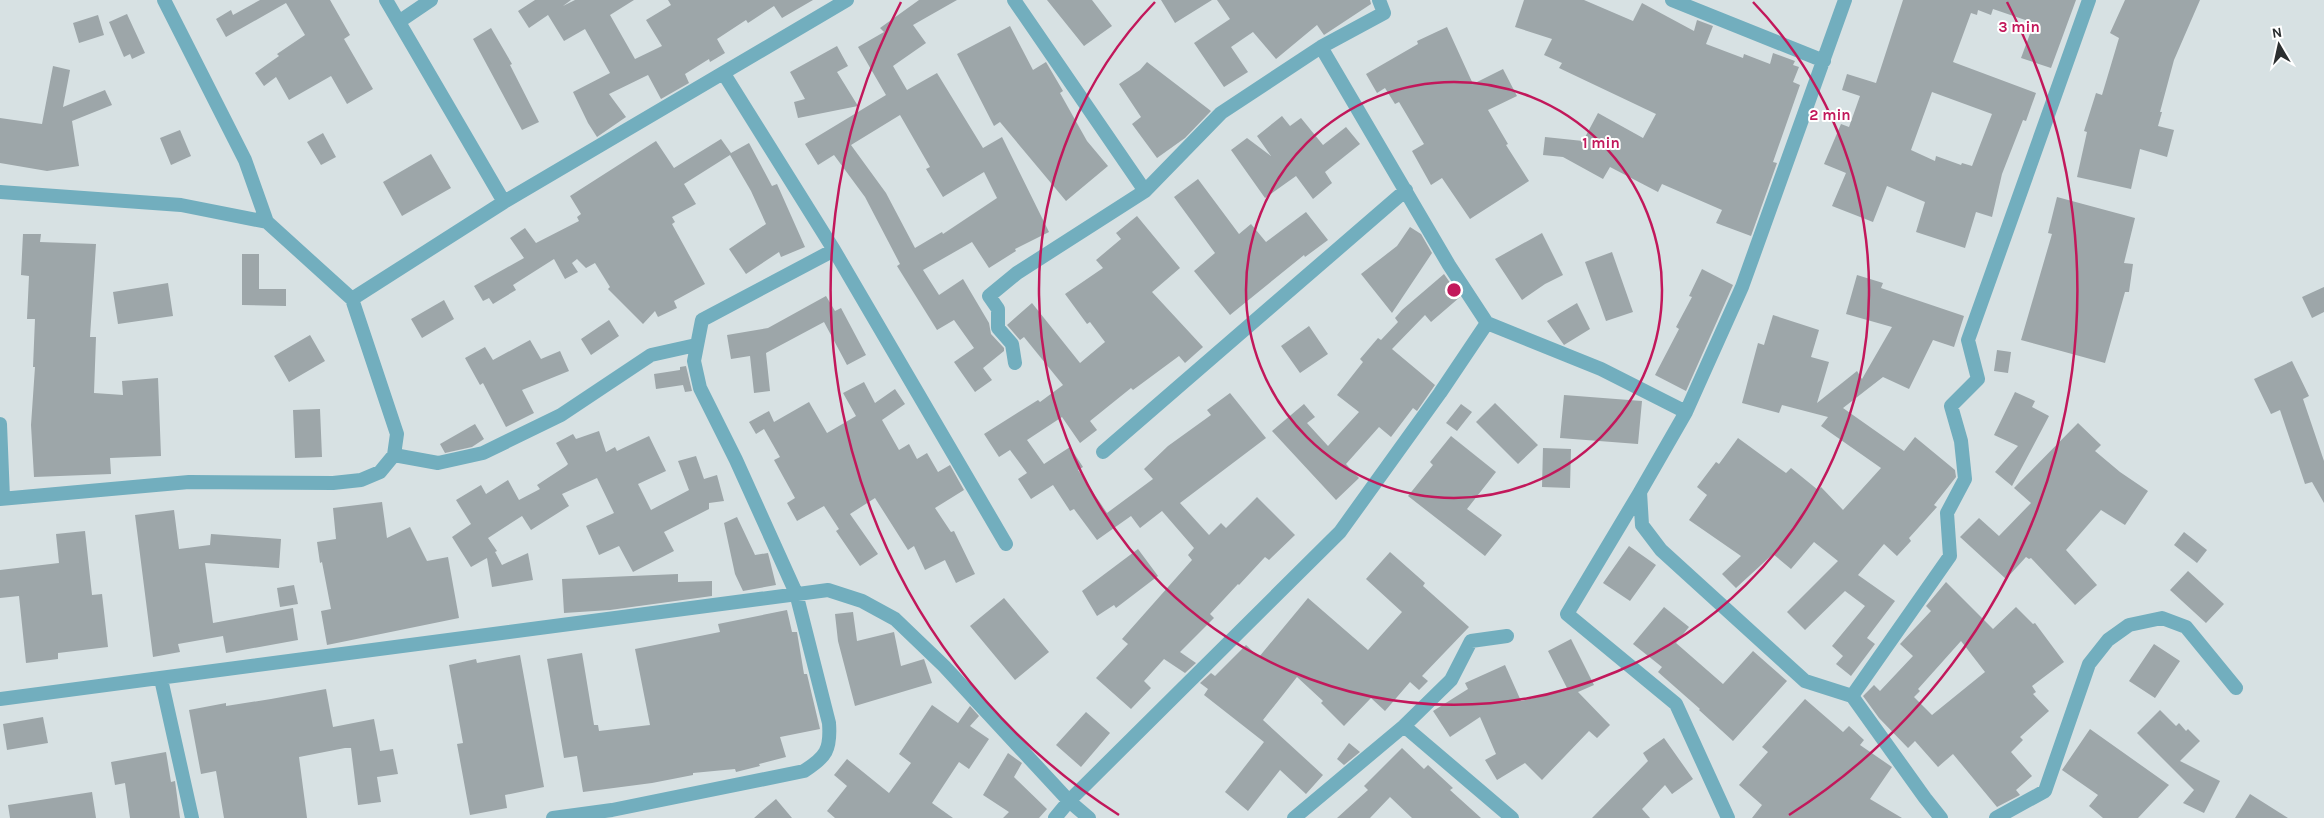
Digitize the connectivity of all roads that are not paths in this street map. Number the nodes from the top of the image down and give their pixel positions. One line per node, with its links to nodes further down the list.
1 (164, 0): 18 (street)
2 (386, 0): 10 (street)
3 (431, 0): 10 (street)
4 (847, 0): 13 (street)
5 (1014, 0): 15 (street)
6 (1379, 0): 11 (street)
7 (1672, 0): 12 (street)
8 (1845, 0): 12 (street)
9 (2089, 0): 35 (street)
10 (400, 21): 17 (street)
11 (1321, 47): 14 (street); 15 (street)
12 (1824, 60): 24 (street)
13 (724, 74): 17 (street); 19 (street)
14 (1406, 190): 21 (street); 26 (street)
15 (1145, 191): 23 (street)
16 (0, 192): 18 (street)
17 (504, 202): 20 (street)
18 (267, 222): 20 (street)
19 (834, 250): 22 (street); 30 (street)
20 (352, 299): 27 (street)
21 (1486, 323): 24 (street); 38 (street)
22 (696, 345): 27 (street); 31 (street)
23 (1015, 363)
24 (1686, 412): 28 (street)
25 (0, 424): 29 (street)
26 (1103, 452)
27 (394, 455): 29 (street)
28 (1640, 492): 35 (street); 46 (street)
29 (2, 499)
30 (1006, 544)
31 (796, 593): 33 (street); 38 (street); 39 (street)
32 (1507, 636): 37 (street)
33 (161, 678): 36 (street); 40 (street)
34 (2236, 688): 48 (street)
35 (1852, 696): 47 (street)
36 (0, 699)
37 (1404, 726): 44 (street); 45 (street)
38 (1069, 801): 42 (street); 43 (street)
39 (616, 814): 41 (street)
40 (192, 818)
41 (553, 818)
42 (1055, 818)
43 (1089, 818)
44 (1294, 818)
45 (1512, 818)
46 (1728, 818)
47 (1941, 818)
48 (1996, 818)

